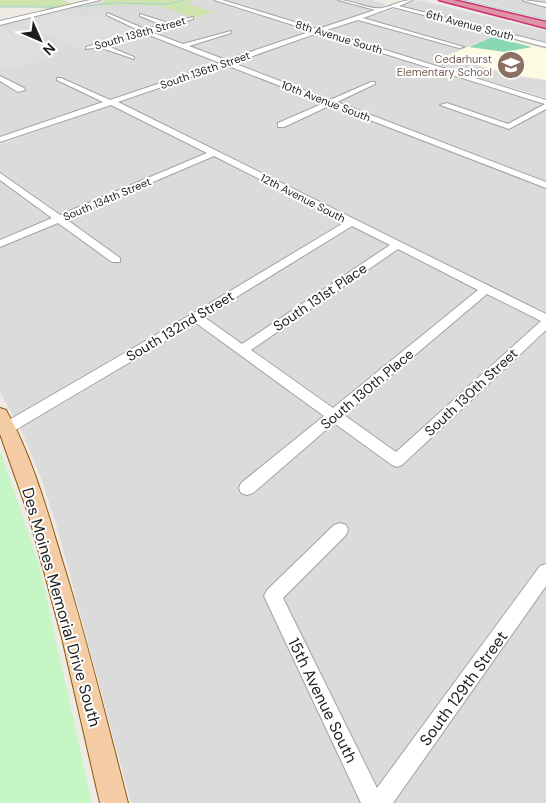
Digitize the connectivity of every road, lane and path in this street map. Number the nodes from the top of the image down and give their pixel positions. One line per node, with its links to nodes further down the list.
1 (97, 0): 17 (street)
2 (222, 0): 12 (street, 8th Avenue South)
3 (410, 0): 9 (street, South 136th Street)
4 (443, 0): 18 (highway)
5 (456, 0): 18 (highway)
6 (526, 0): 8 (street)
7 (342, 2): 11 (street)
8 (546, 4)
9 (394, 6): 11 (street, South 136th Street); 24 (street, 6th Avenue South)
10 (268, 7): 12 (street)
11 (380, 10): 16 (street, South 136th Street)
12 (254, 12): 20 (street, 8th Avenue South)
13 (109, 14): 21 (street, 10th Avenue South)
14 (142, 15): 19 (street)
15 (191, 18): 19 (street, South 138th Street)
16 (358, 18): 20 (street, South 136th Street); 26 (street)
17 (0, 23)
18 (546, 23)
19 (169, 25): 21 (street, South 138th Street)
20 (319, 31): 29 (street, South 136th Street); 35 (street, 8th Avenue South)
21 (146, 32): 23 (street, South 138th Street); 25 (street, 10th Avenue South)
22 (229, 32): 25 (street)
23 (100, 45): 27 (street, South 138th Street); 28 (street)
24 (546, 45)
25 (183, 46): 29 (street, 10th Avenue South)
26 (461, 47)
27 (88, 48)
28 (132, 58)
29 (228, 62): 34 (street, South 136th Street); 36 (street, 10th Avenue South)
30 (0, 78): 33 (street)
31 (59, 79): 34 (street, 12th Avenue South)
32 (373, 83): 36 (street)
33 (21, 90)
34 (110, 102): 40 (street, South 136th Street); 41 (street, 12th Avenue South)
35 (546, 102)
36 (332, 103): 39 (street); 43 (street, 10th Avenue South)
37 (444, 105): 38 (street)
38 (546, 106)
39 (281, 125)
40 (0, 140)
41 (214, 153): 44 (street, South 134th Street); 45 (street, 12th Avenue South)
42 (0, 176): 44 (street)
43 (546, 185)
44 (58, 219): 46 (street, South 134th Street); 48 (street)
45 (352, 222): 47 (street, 12th Avenue South); 50 (street, South 132nd Street)
46 (0, 244)
47 (398, 245): 49 (street, 12th Avenue South); 53 (street, South 131st Place)
48 (116, 260)
49 (486, 289): 51 (street, 12th Avenue South); 54 (street, South 130th Place)
50 (196, 318): 53 (street); 55 (street, South 132nd Street)
51 (546, 320)
52 (546, 323): 54 (street, South 130th Street)
53 (242, 350): 54 (street)
54 (334, 416): 56 (street, South 130th Place)
55 (4, 422): 59 (main road, Des Moines Memorial Drive South)
56 (247, 488)
57 (340, 530): 60 (street, 15th Avenue South)
58 (545, 575): 61 (street, South 129th Street)
59 (114, 803)
60 (374, 803)
61 (380, 803)

